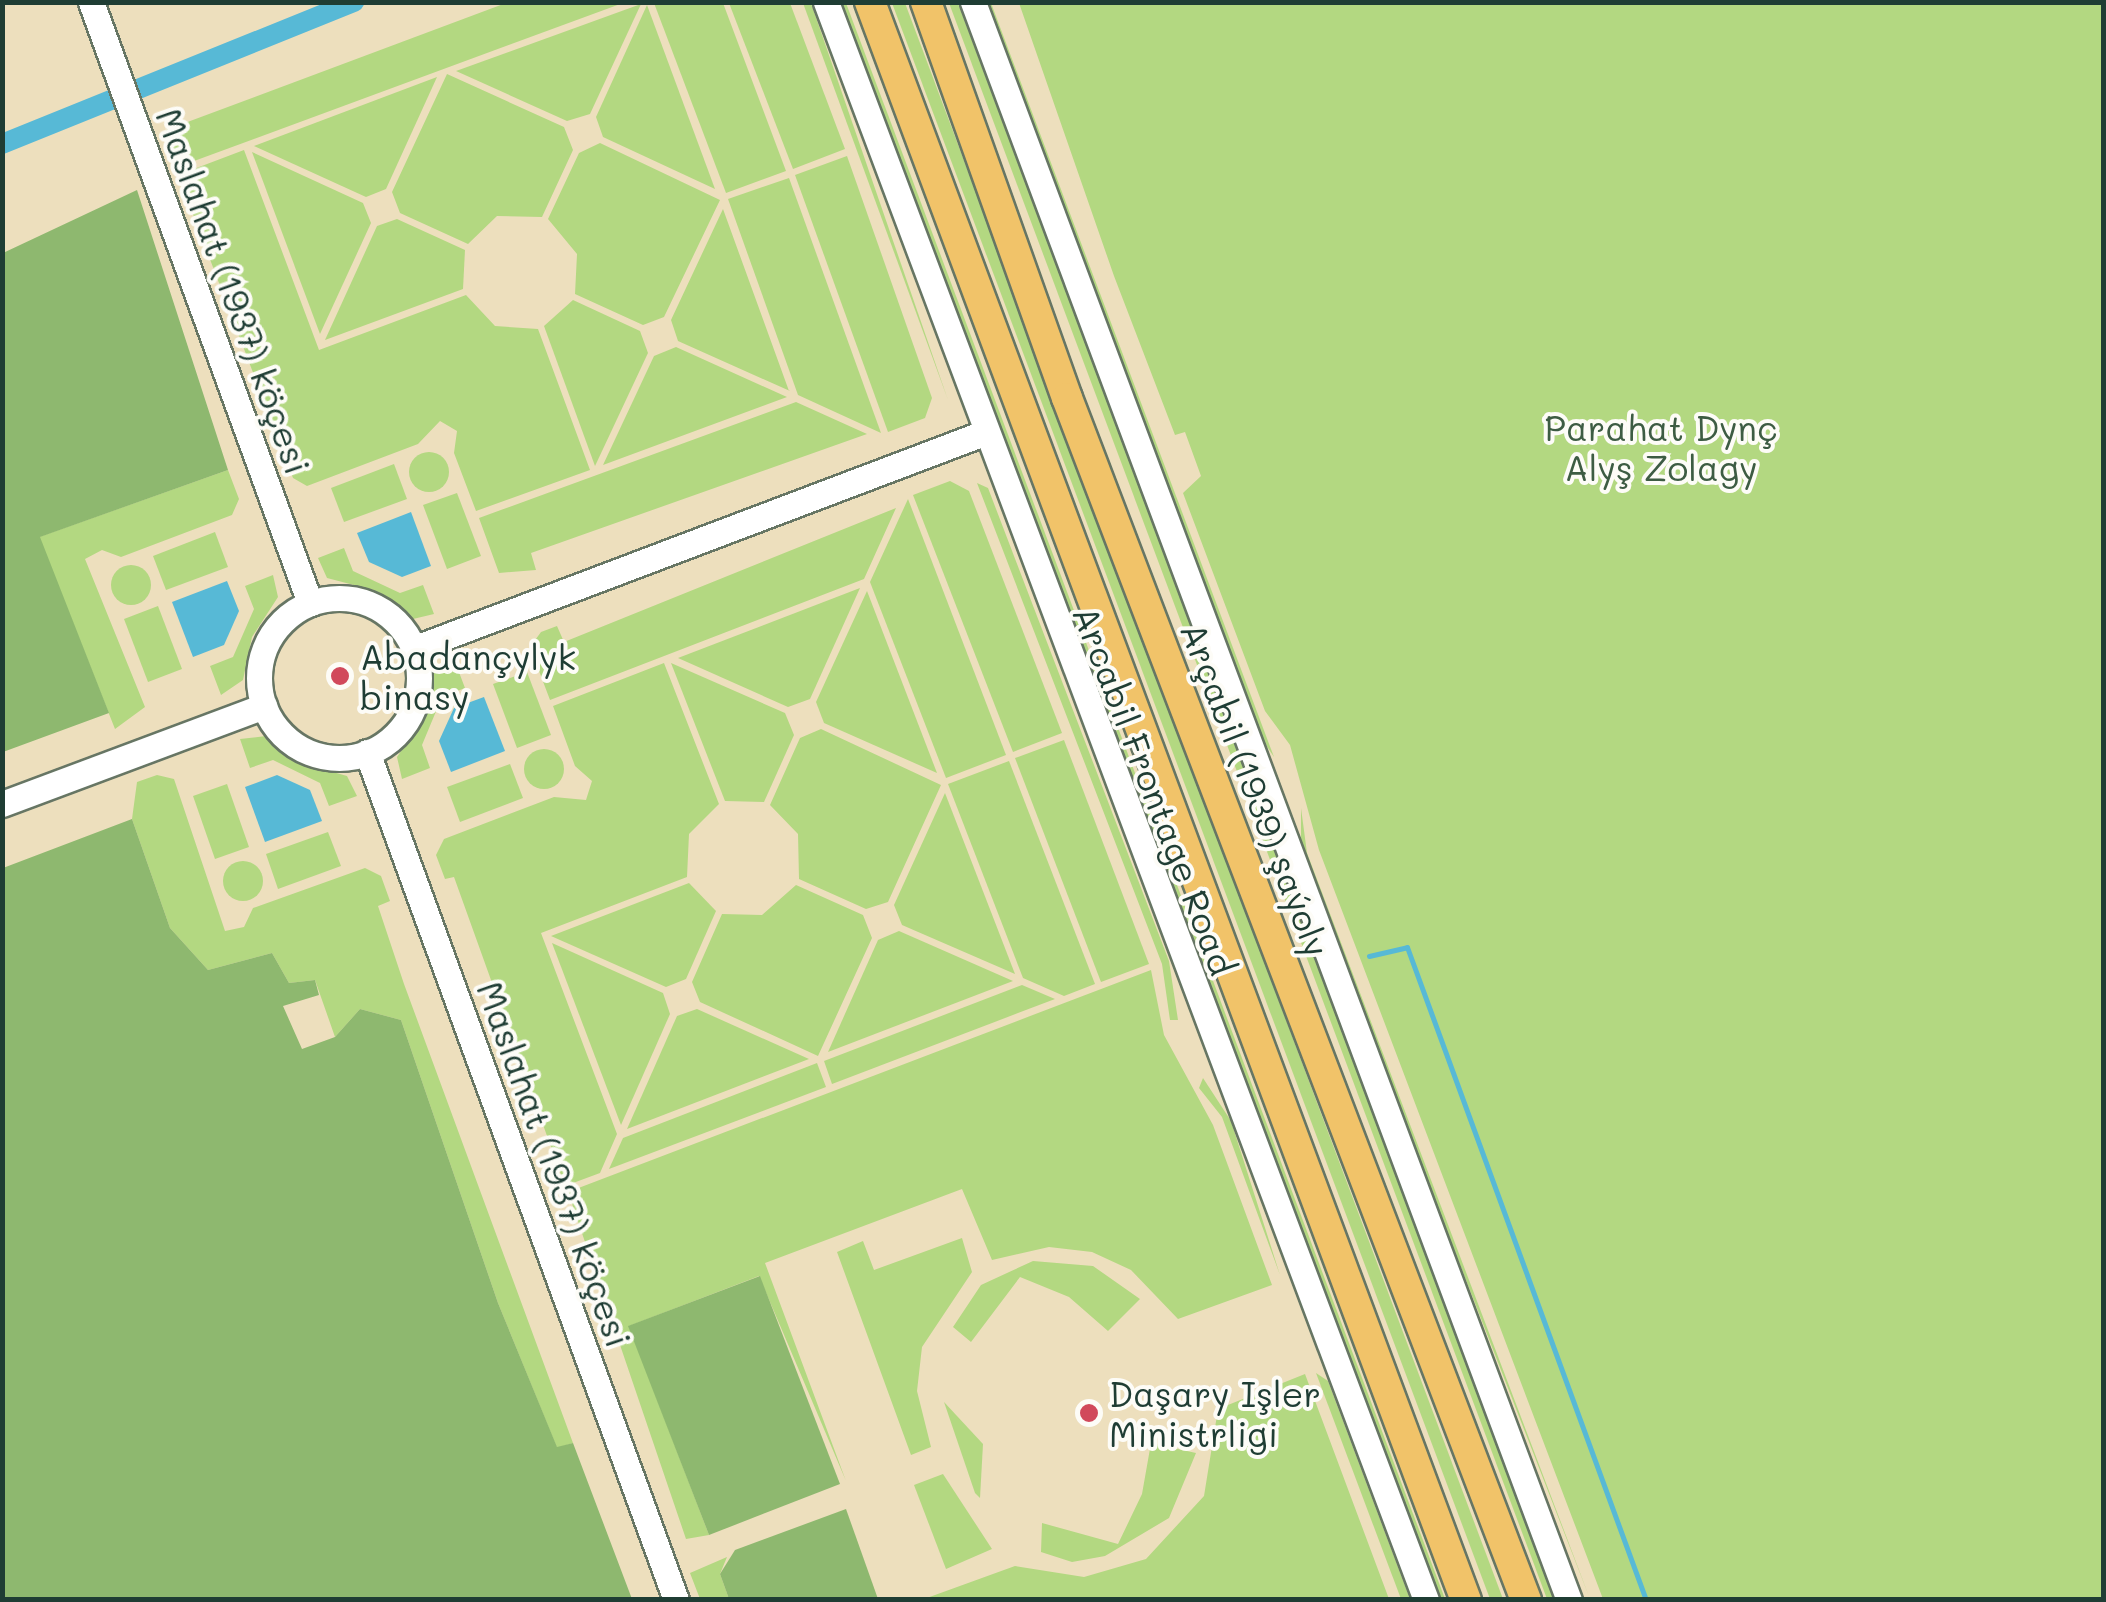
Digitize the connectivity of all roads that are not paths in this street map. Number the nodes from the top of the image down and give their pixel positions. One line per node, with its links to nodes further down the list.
1 (91, 2): 7 (street, Maslahat (1937) köçesi)
2 (826, 2): 6 (street, Arcabil Frontage Road)
3 (870, 2): 14 (main road)
4 (926, 2): 15 (main road, Arçabil (1939) şaýoly)
5 (973, 2): 16 (street)
6 (982, 434): 8 (street); 13 (street, Arcabil Frontage Road)
7 (310, 603): 8 (street); 9 (street)
8 (413, 649): 10 (street)
9 (264, 706): 10 (street); 11 (street)
10 (367, 752): 12 (street, Maslahat (1937) köçesi)
11 (2, 804)
12 (676, 1600)
13 (1426, 1600)
14 (1466, 1600)
15 (1526, 1600)
16 (1569, 1600)

